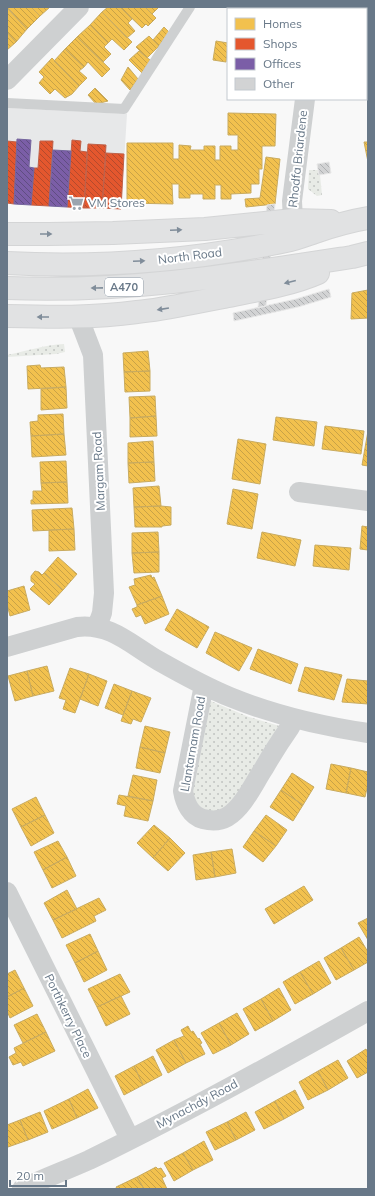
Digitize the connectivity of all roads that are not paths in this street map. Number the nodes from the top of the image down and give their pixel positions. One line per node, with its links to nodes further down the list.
1 (79, 7): 3 (street)
2 (190, 7): 5 (lane)
3 (7, 80)
4 (305, 100): 7 (street, Rhodfa Briardene)
5 (7, 103)
6 (368, 218): 8 (main road, North Road / A470)
7 (292, 220): 8 (main road); 9 (main road, one-way to 7)
8 (346, 222): 11 (main road, North Road / A470, one-way to 8)
9 (7, 234)
10 (360, 255): 12 (main road, North Road / A470, one-way to 12); 14 (main road, one-way to 14)
11 (7, 263)
12 (7, 288)
13 (7, 316): 14 (main road, one-way to 13)
14 (78, 316): 17 (street, Margam Road)
15 (299, 492): 16 (street)
16 (368, 501)
17 (97, 627): 18 (street, Llantarnam Road); 19 (street, Llantarnam Road)
18 (7, 647)
19 (204, 685): 20 (street, Llantarnam Road); 20 (street, Llantarnam Road)
20 (294, 718): 21 (street, Llantarnam Road)
21 (368, 733)
22 (7, 892): 24 (street, Porthkerry Place)
23 (368, 1011): 24 (street, Mynachdy Road)
24 (130, 1139): 25 (street, Mynachdy Road)
25 (22, 1189)

